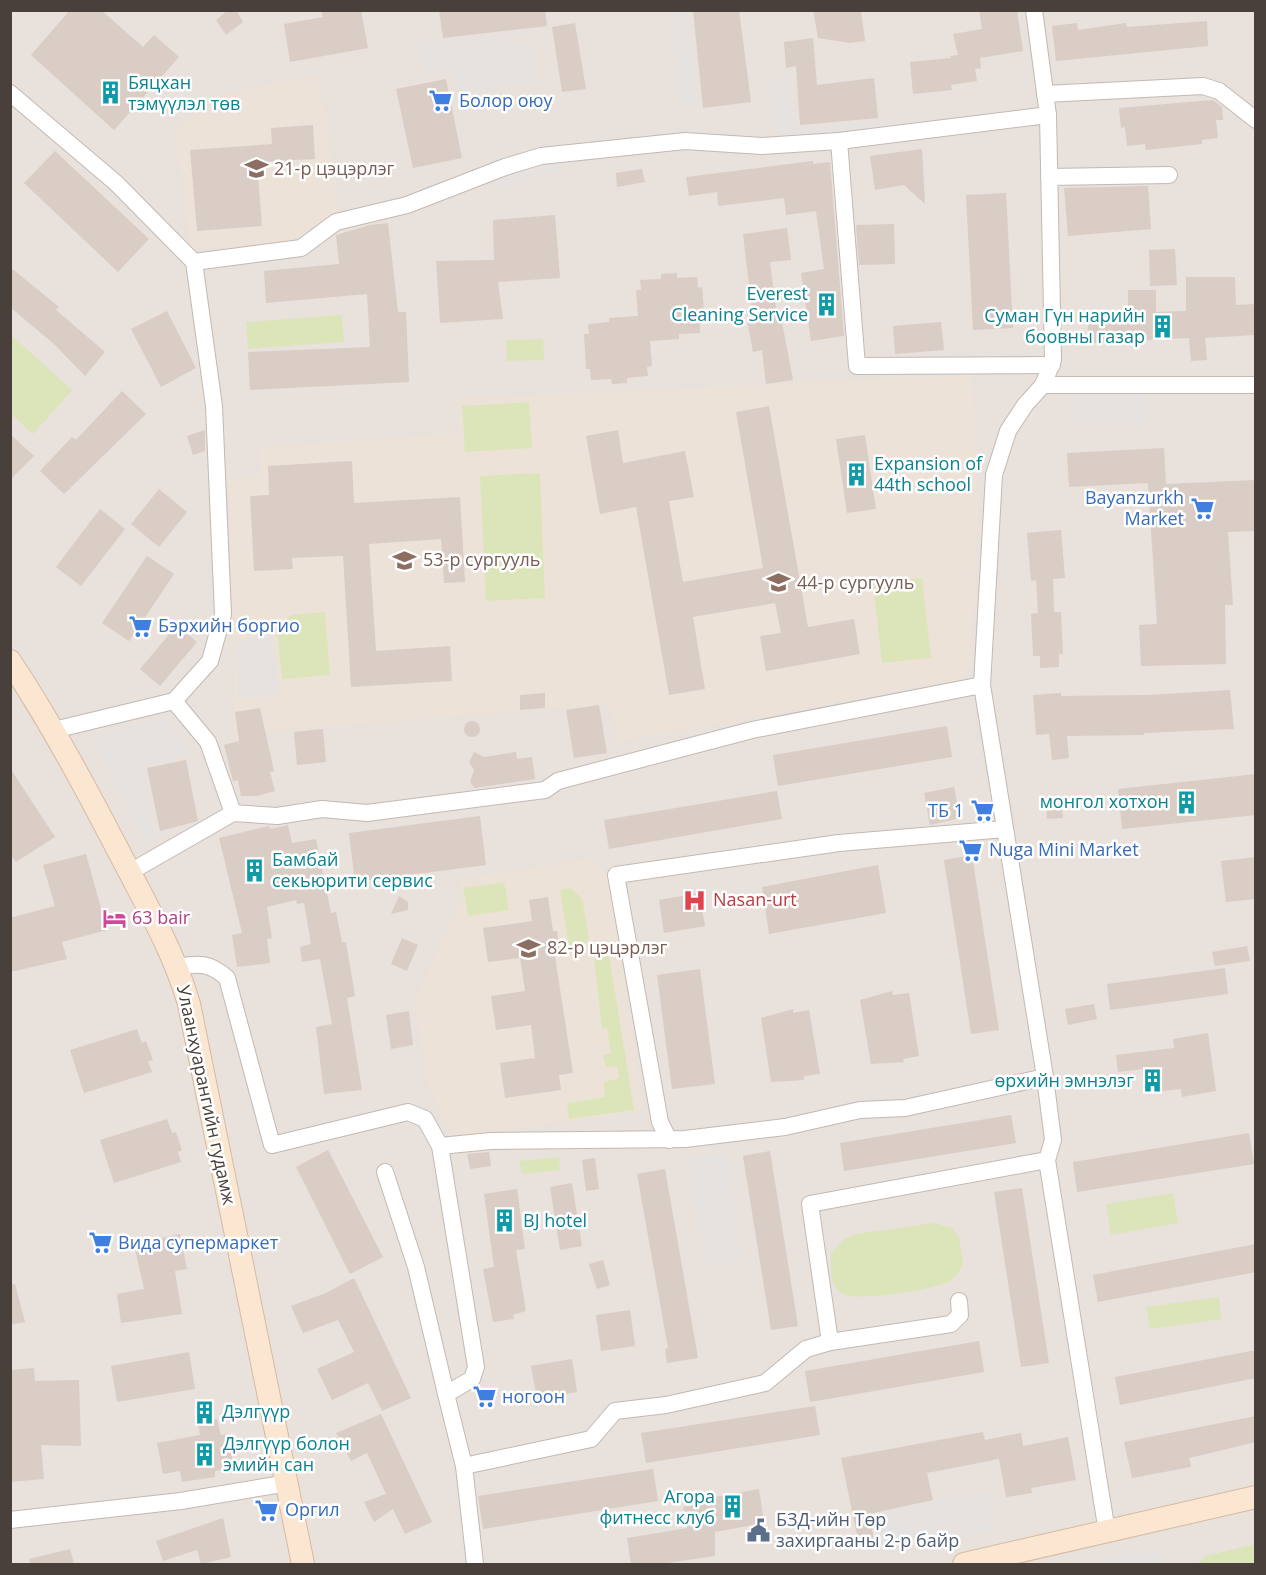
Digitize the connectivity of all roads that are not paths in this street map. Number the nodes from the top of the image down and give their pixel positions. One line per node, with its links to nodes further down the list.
1 (1034, 10): 3 (street)
2 (10, 93): 9 (street)
3 (1045, 94): 4 (street); 5 (street)
4 (1048, 115): 6 (street); 8 (street)
5 (1256, 120)
6 (839, 141): 9 (street); 10 (street)
7 (1169, 175): 8 (street)
8 (1049, 177): 10 (street)
9 (194, 262): 15 (street)
10 (1052, 365): 11 (street)
11 (1043, 385): 12 (street); 14 (street)
12 (1256, 385)
13 (10, 661): 16 (main road, Улаанхуарангийн гудамж)
14 (982, 685): 17 (street); 18 (street)
15 (174, 701): 16 (street); 17 (street)
16 (54, 730): 19 (main road, Улаанхуарангийн гудамж)
17 (233, 813): 19 (street)
18 (1005, 830): 21 (street); 22 (street)
19 (130, 872): 20 (main road, Улаанхуарангийн гудамж)
20 (178, 967): 23 (street); 30 (main road, Улаанхуарангийн гудамж)
21 (1045, 1077): 22 (street); 24 (street)
22 (669, 1140): 23 (street)
23 (440, 1146): 28 (street)
24 (1047, 1160): 27 (street); 33 (street)
25 (386, 1172): 28 (street)
26 (959, 1301): 27 (street)
27 (830, 1342): 29 (street)
28 (446, 1395): 29 (street)
29 (464, 1466): 35 (street)
30 (288, 1483): 32 (street); 34 (main road, Улаанхуарангийн гудамж)
31 (1256, 1497): 33 (main road)
32 (10, 1520)
33 (1107, 1532): 36 (main road)
34 (303, 1564)
35 (475, 1564)
36 (964, 1564)

